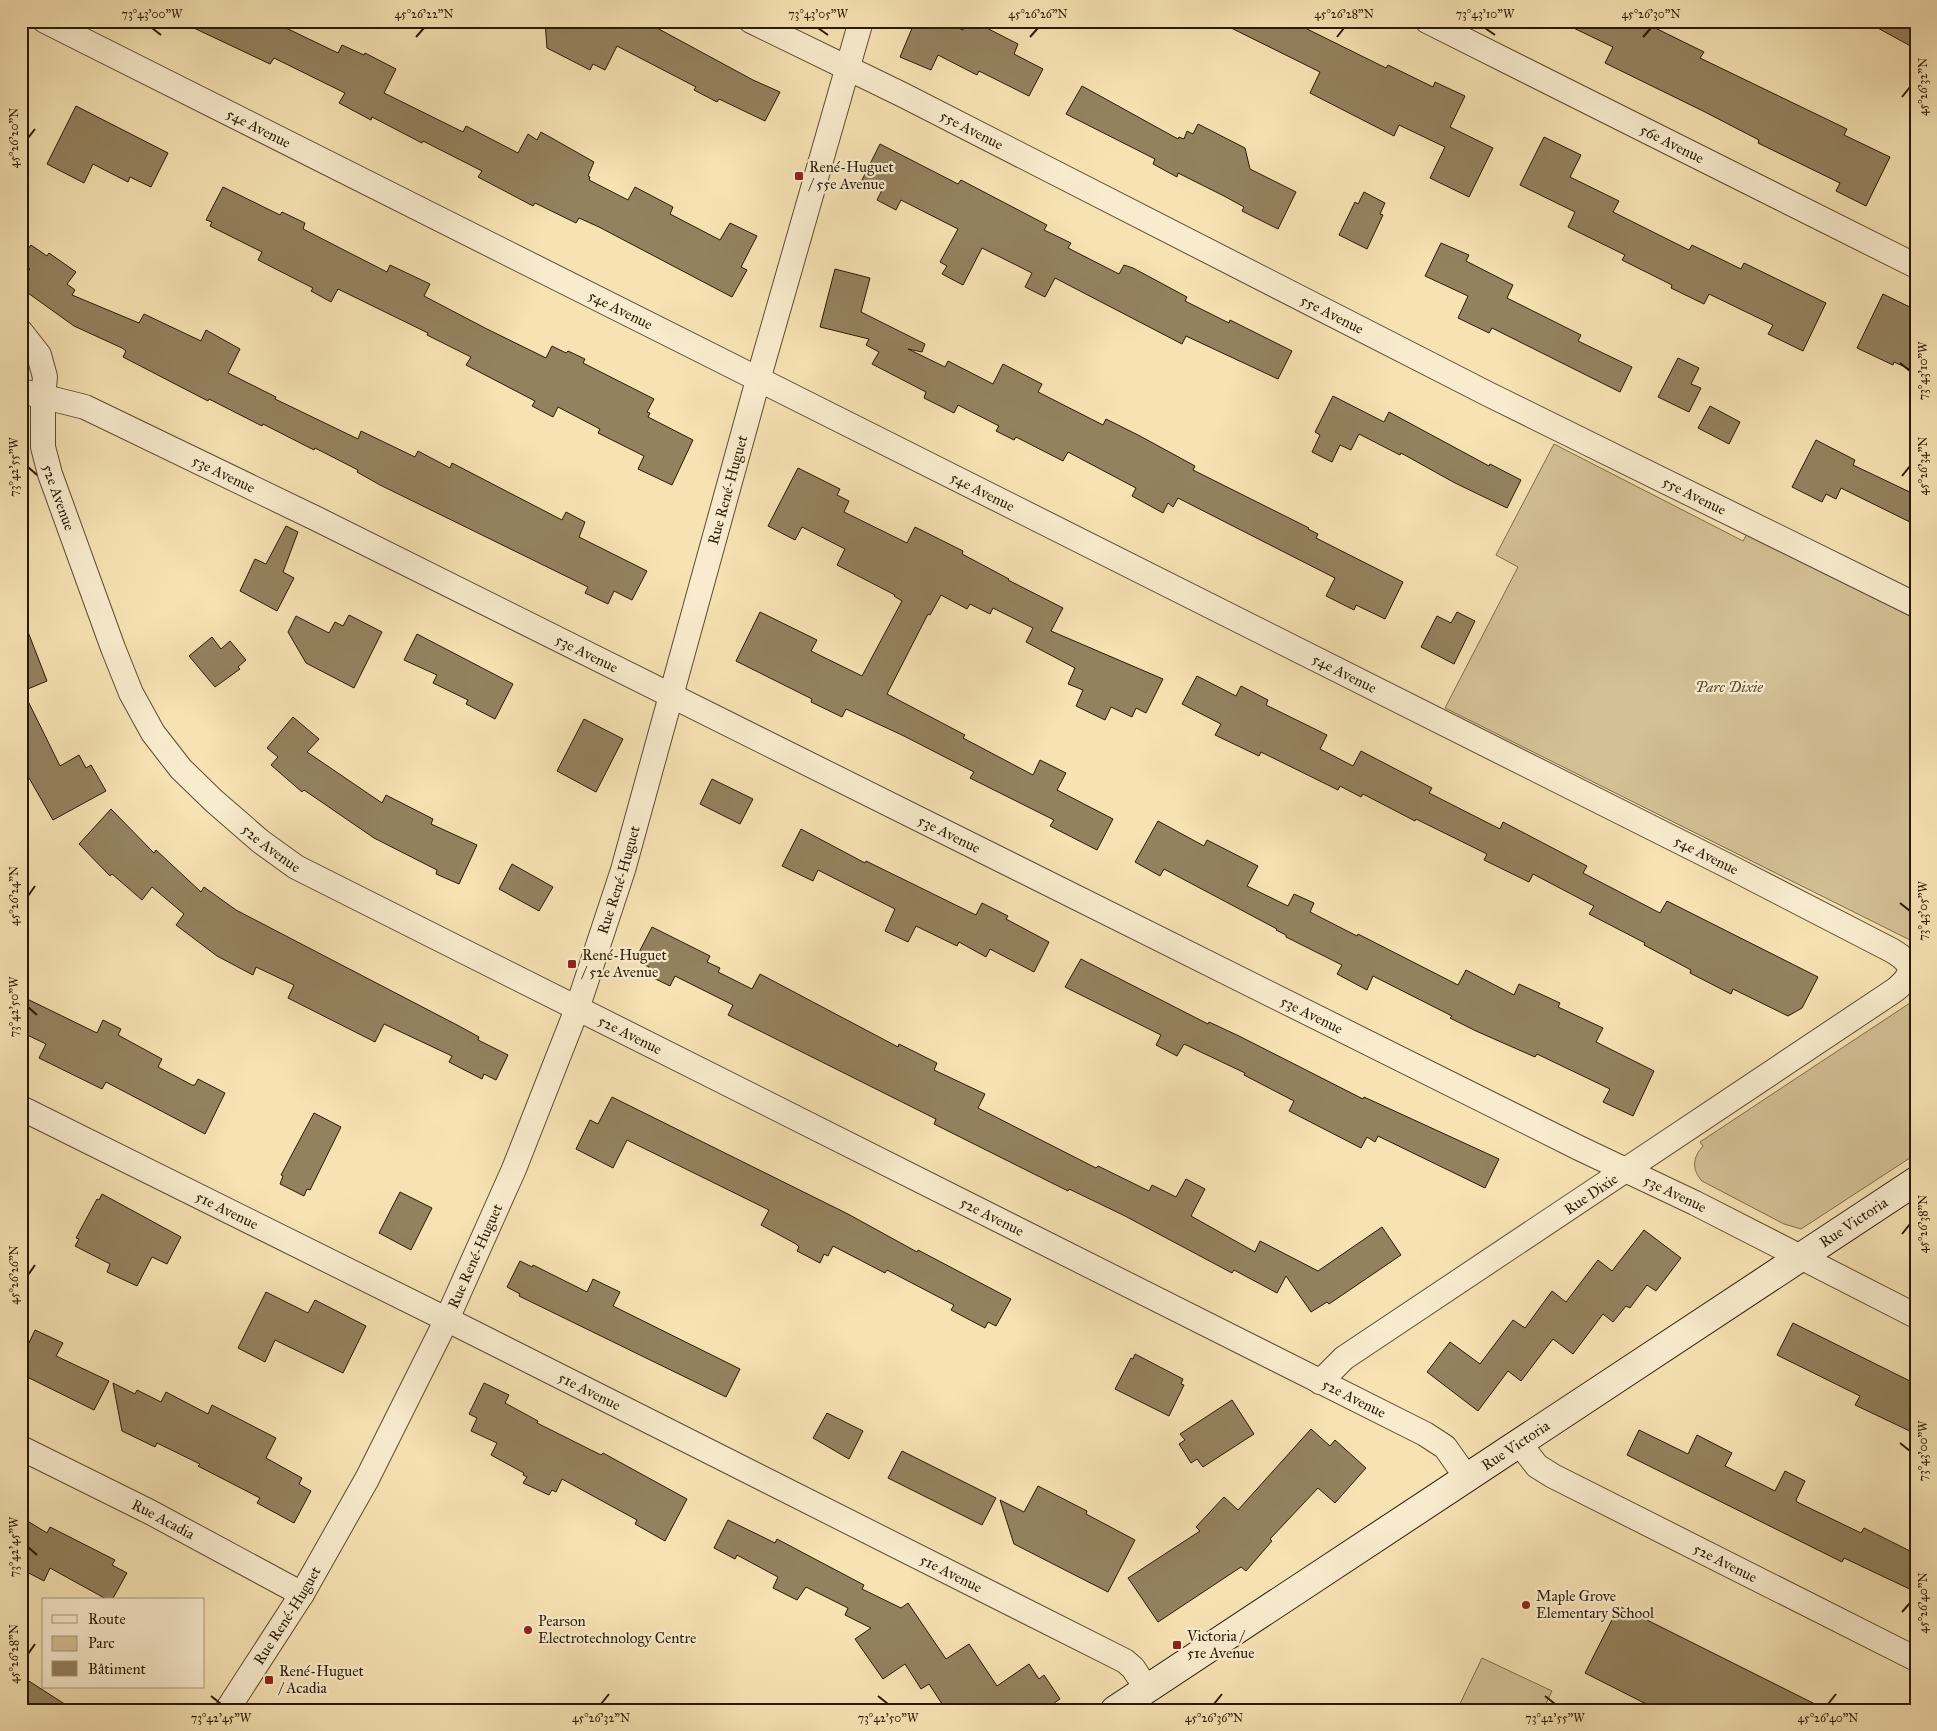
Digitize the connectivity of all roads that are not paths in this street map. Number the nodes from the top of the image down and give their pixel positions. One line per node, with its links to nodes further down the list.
1 (45, 21): 8 (street, 54e Avenue)
2 (751, 21): 5 (street, 55e Avenue)
3 (861, 21): 5 (street, Rue René-Huguet)
4 (1427, 21): 6 (street, 56e Avenue)
5 (848, 70): 8 (street, Rue René-Huguet); 10 (street, 55e Avenue)
6 (1916, 266)
7 (21, 332): 9 (street)
8 (758, 380): 11 (street, Rue René-Huguet); 12 (street, 54e Avenue)
9 (32, 394): 11 (street, 53e Avenue); 13 (street, 52e Avenue)
10 (1916, 605)
11 (672, 696): 13 (street, Rue René-Huguet); 15 (street, 53e Avenue)
12 (1910, 971): 15 (street, Rue Dixie)
13 (577, 1009): 19 (street, Rue René-Huguet); 20 (street, 52e Avenue)
14 (21, 1108): 19 (street, 51e Avenue)
15 (1627, 1170): 17 (street, 53e Avenue); 20 (street, Rue Dixie)
16 (1916, 1181): 17 (main road, Rue Victoria)
17 (1799, 1258): 18 (street, 53e Avenue); 21 (main road, Rue Victoria)
18 (1916, 1316)
19 (447, 1319): 24 (street, Rue René-Huguet); 26 (street, 51e Avenue)
20 (1320, 1382): 23 (street, 52e Avenue)
21 (1519, 1443): 23 (main road, Rue Victoria); 25 (street, 52e Avenue)
22 (21, 1448): 24 (street, Rue Acadia)
23 (1466, 1478): 26 (main road, Rue Victoria)
24 (302, 1594): 27 (street, Rue René-Huguet)
25 (1916, 1659)
26 (1147, 1689): 28 (main road, Rue Victoria)
27 (227, 1710)
28 (1115, 1710)

